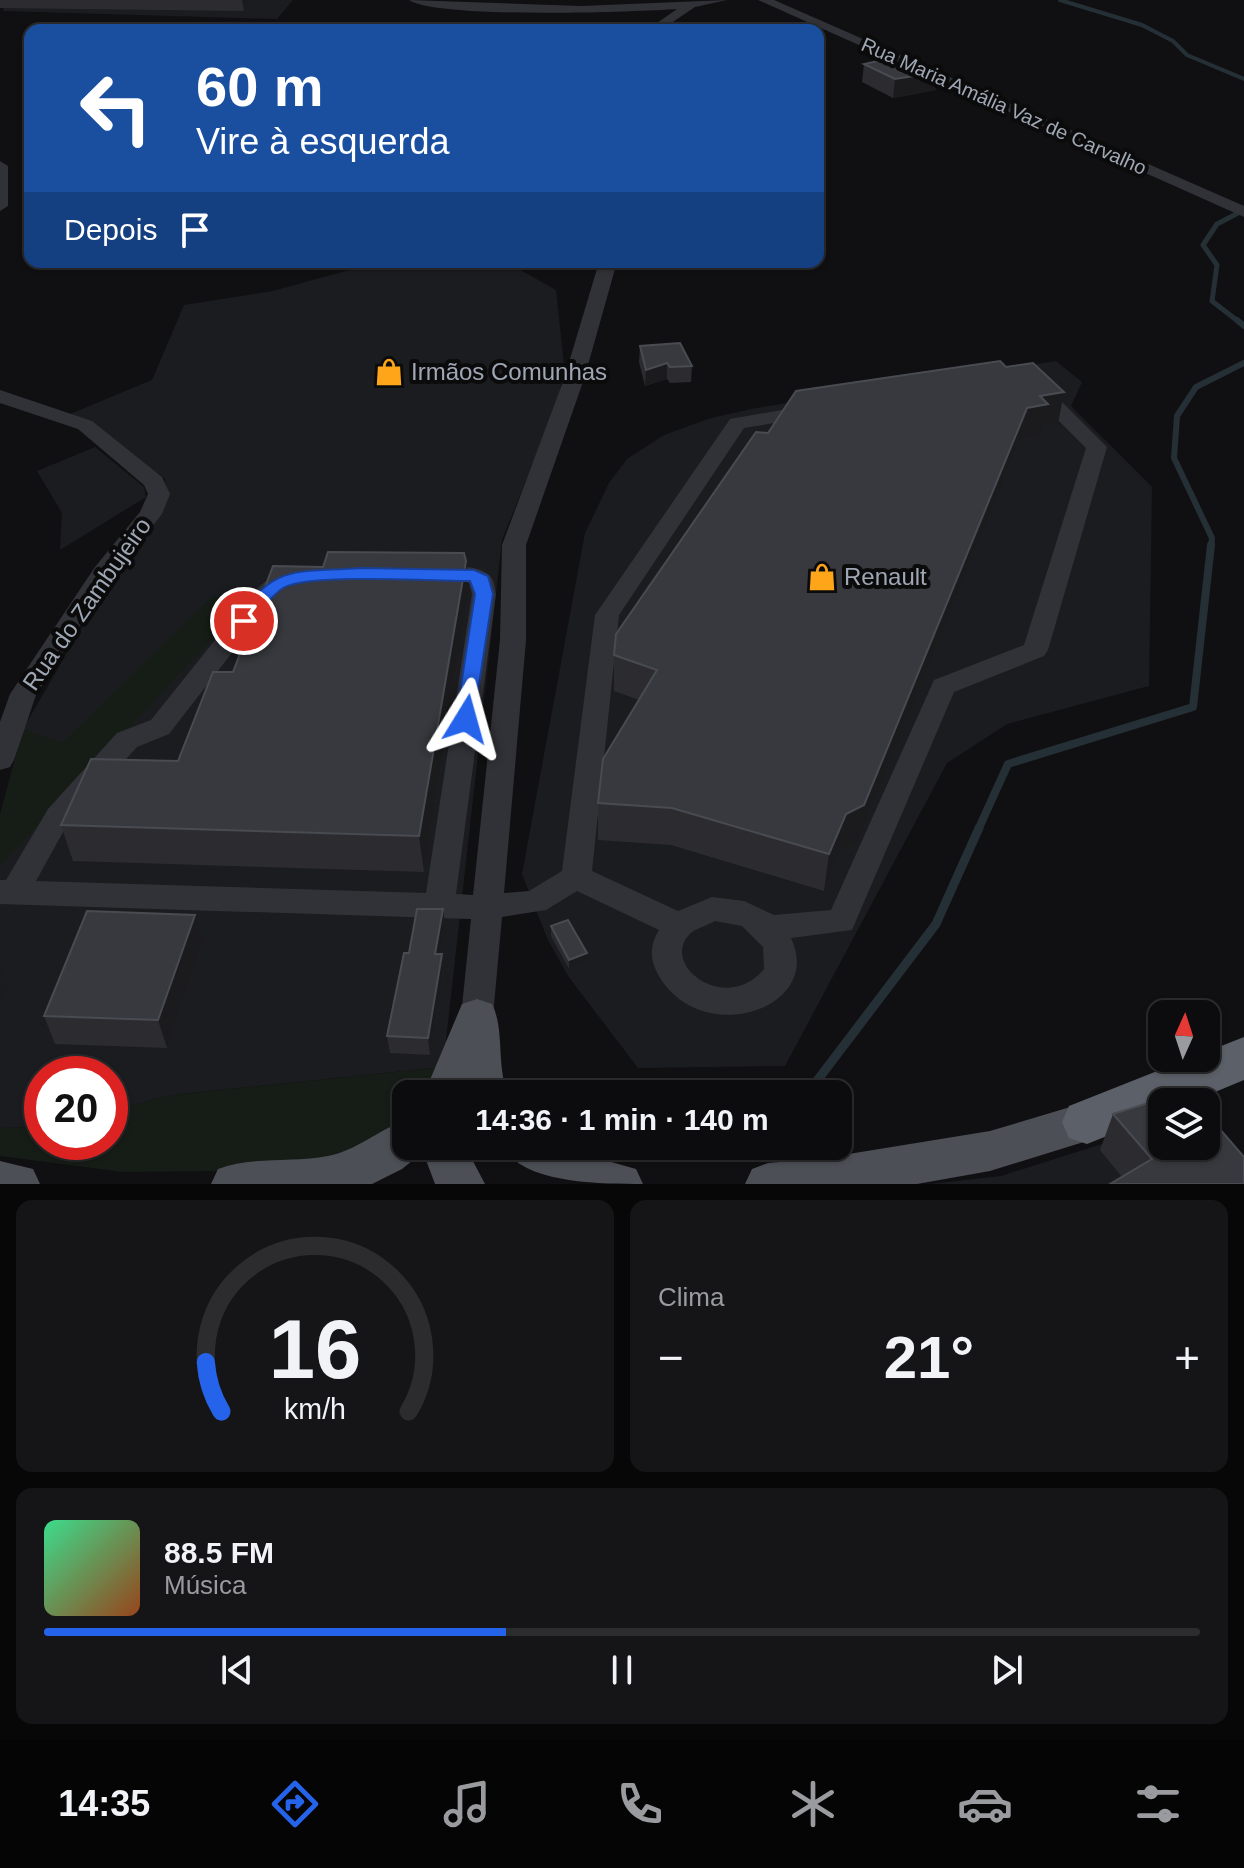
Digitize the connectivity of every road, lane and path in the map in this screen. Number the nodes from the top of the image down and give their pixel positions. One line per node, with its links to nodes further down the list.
1 (415, 0): 4 (street)
2 (721, 0): 4 (street)
3 (764, 0): 6 (street, Rua Maria Amália Vaz de Carvalho)
4 (691, 6): 5 (street)
5 (662, 24)
6 (818, 24)
7 (824, 27): 10 (street, Rua Maria Amália Vaz de Carvalho)
8 (0, 166): 9 (street)
9 (0, 206)
10 (1238, 210)
11 (606, 268): 21 (street)
12 (1011, 380): 23 (street)
13 (0, 396): 17 (street, Rua do Zambujeiro)
14 (828, 409): 18 (street)
15 (408, 575): 20 (street)
16 (302, 578): 19 (street)
17 (0, 760)
18 (576, 877): 21 (street); 22 (street)
19 (7, 892): 20 (street)
20 (439, 905): 21 (street)
21 (486, 907): 24 (street)
22 (677, 925): 23 (street); 23 (street)
23 (769, 928)
24 (477, 1016): 27 (main road); 28 (main road)
25 (1244, 1058): 29 (highway)
26 (1244, 1077): 29 (highway)
27 (452, 1080)
28 (481, 1080)
29 (1087, 1122): 38 (main road)
30 (392, 1153): 35 (main road)
31 (447, 1160): 36 (main road)
32 (552, 1160): 37 (main road)
33 (0, 1182): 34 (main road)
34 (17, 1184)
35 (234, 1184)
36 (462, 1184)
37 (620, 1184)
38 (768, 1184)

